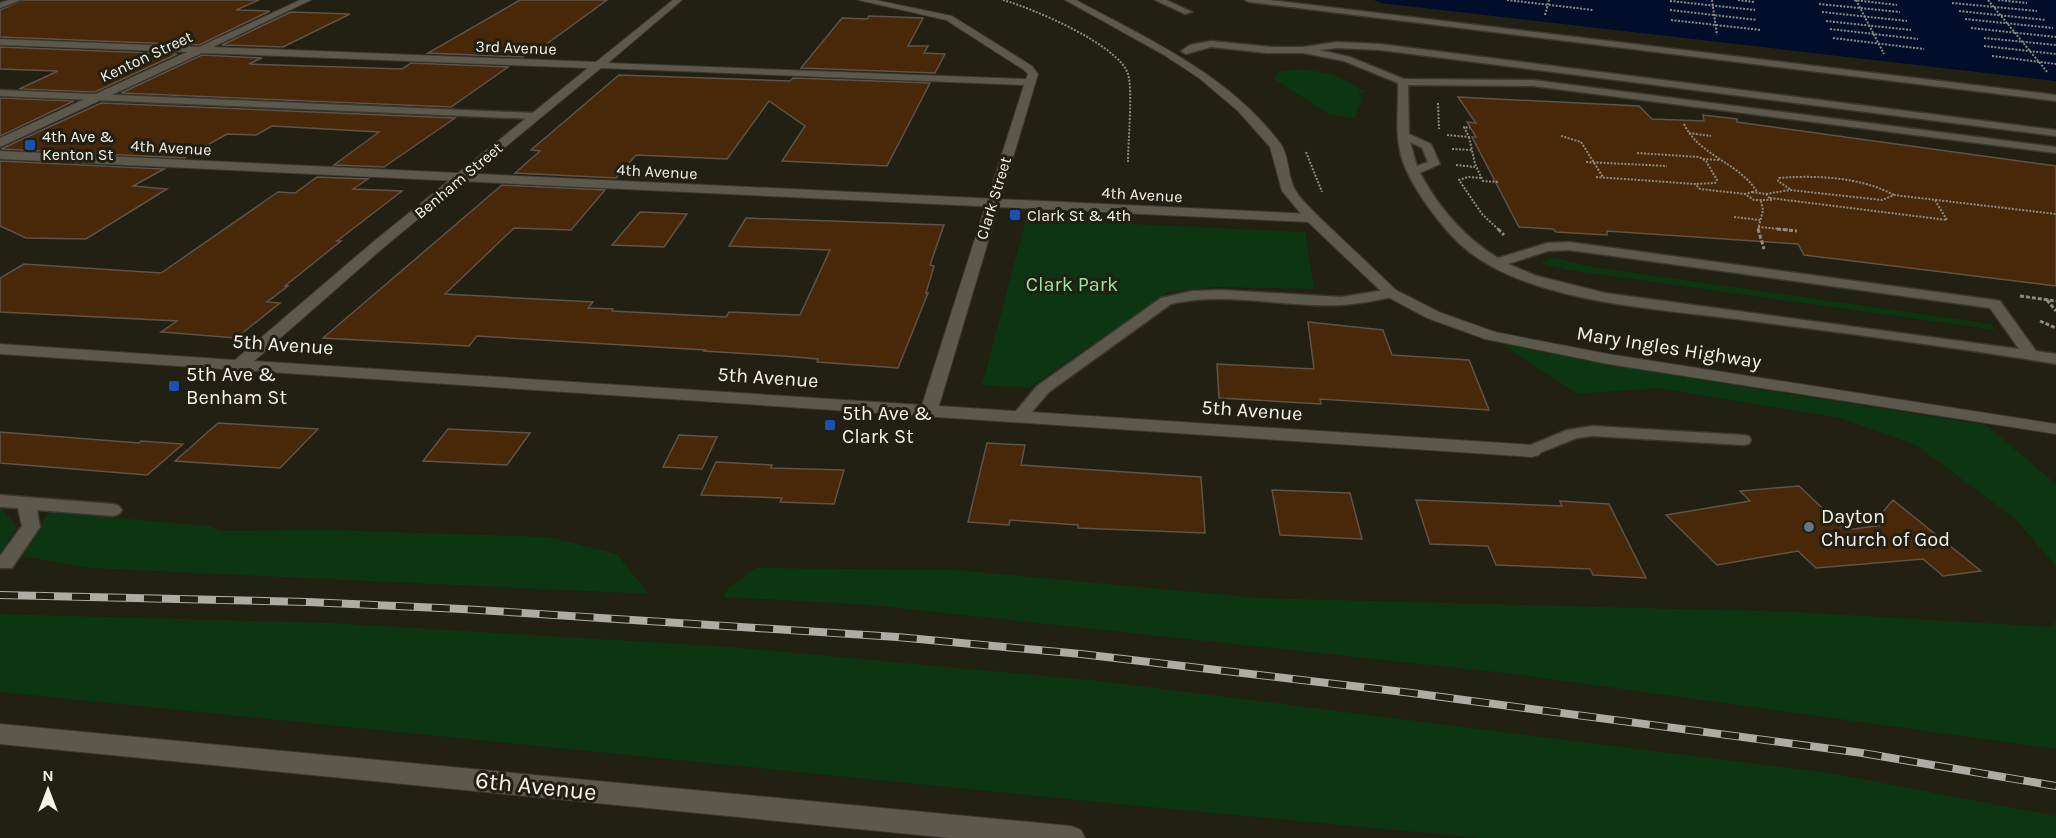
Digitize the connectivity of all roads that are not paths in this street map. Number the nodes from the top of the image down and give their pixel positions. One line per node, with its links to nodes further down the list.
1 (17, 0): 9 (lane)
2 (307, 0): 12 (street, Kenton Street)
3 (678, 0): 17 (street, Benham Street)
4 (862, 0): 18 (street)
5 (1069, 0): 16 (street, Mary Ingles Highway)
6 (1159, 0): 8 (lane)
7 (1249, 0): 22 (lane)
8 (1173, 2): 10 (lane)
9 (0, 6)
10 (1188, 12)
11 (0, 42): 12 (street, 3rd Avenue)
12 (200, 50): 17 (street, 3rd Avenue); 21 (street, Kenton Street)
13 (1255, 50): 14 (lane); 15 (lane); 15 (lane)
14 (1303, 50): 19 (lane); 24 (lane)
15 (1186, 51): 16 (lane)
16 (1168, 53): 32 (street, Mary Ingles Highway)
17 (597, 65): 18 (street, 3rd Avenue); 23 (street, Benham Street)
18 (1030, 82): 31 (street, Clark Street)
19 (1402, 82): 25 (lane); 27 (lane)
20 (0, 93): 21 (lane)
21 (99, 96): 23 (lane); 26 (street, Kenton Street)
22 (2056, 98)
23 (535, 116): 30 (street, Benham Street)
24 (2056, 133)
25 (1405, 136): 29 (lane); 29 (lane)
26 (0, 143)
27 (2056, 150)
28 (0, 155): 30 (street, 4th Avenue)
29 (1415, 171): 33 (lane)
30 (463, 178): 31 (street, 4th Avenue); 38 (street, Benham Street)
31 (992, 203): 32 (street, 4th Avenue); 39 (street, Clark Street)
32 (1312, 218): 34 (street, Mary Ingles Highway)
33 (1497, 263): 36 (lane); 36 (lane)
34 (1391, 293): 40 (lane); 41 (street, Mary Ingles Highway)
35 (0, 349): 38 (street, 5th Avenue)
36 (2031, 355): 37 (lane)
37 (2056, 359)
38 (240, 364): 39 (street, 5th Avenue)
39 (929, 411): 40 (street, 5th Avenue)
40 (1020, 417): 43 (street, 5th Avenue)
41 (2056, 429)
42 (1743, 440): 43 (lane)
43 (1532, 451)
44 (0, 501): 45 (lane)
45 (26, 503): 46 (lane); 47 (lane)
46 (113, 510)
47 (5, 562)
48 (0, 734): 49 (street, 6th Avenue)
49 (1071, 838)

